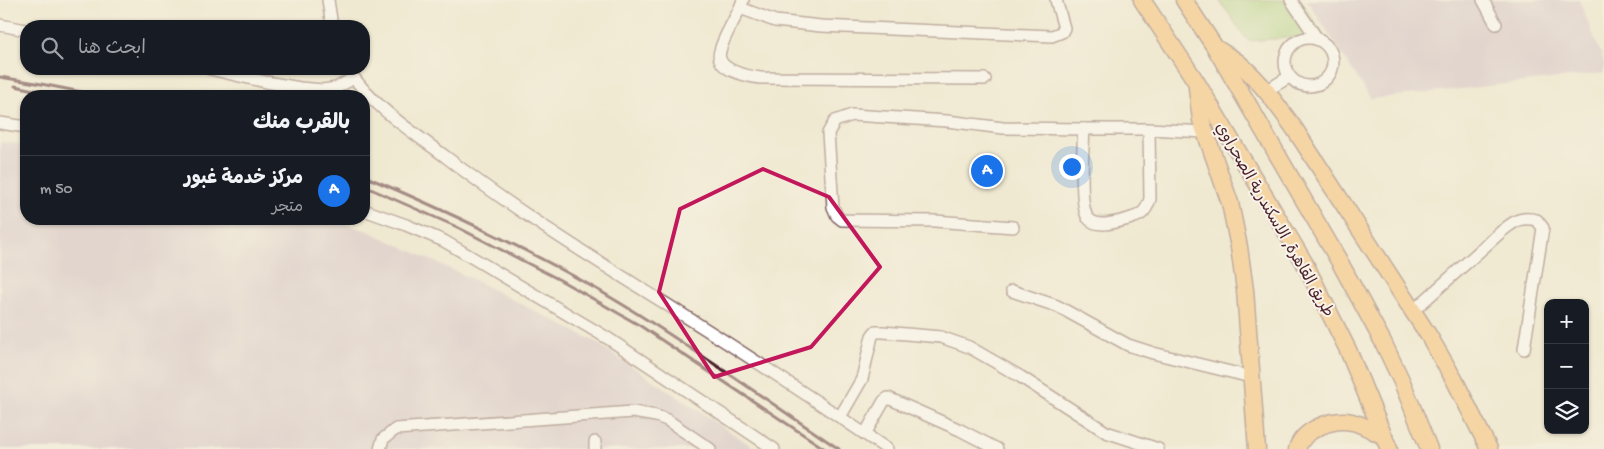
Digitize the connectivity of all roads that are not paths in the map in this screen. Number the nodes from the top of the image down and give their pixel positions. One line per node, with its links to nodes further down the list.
1 (328, 0): 8 (street)
2 (1056, 0): 7 (street)
3 (1142, 0): 19 (highway, طريق القاهرة, الاسكندرية الصحراوي)
4 (1184, 0): 13 (highway, طريق القاهرة, الاسكندرية الصحراوي)
5 (1291, 0): 12 (street)
6 (1483, 0): 9 (street)
7 (742, 4): 18 (street)
8 (331, 20)
9 (1496, 24)
10 (0, 25): 11 (street)
11 (20, 29)
12 (1318, 40): 17 (street); 17 (street)
13 (1216, 48): 23 (highway); 47 (highway, طريق القاهرة, الاسكندرية الصحراوي)
14 (236, 75): 21 (street)
15 (349, 75): 20 (street)
16 (353, 75): 22 (street)
17 (1289, 77): 23 (street)
18 (986, 79)
19 (1196, 83): 29 (highway); 38 (highway, طريق القاهرة, الاسكندرية الصحراوي)
20 (323, 90)
21 (323, 90)
22 (364, 90)
23 (1266, 91): 33 (highway)
24 (370, 97): 36 (street)
25 (0, 123): 26 (street)
26 (20, 126)
27 (1084, 129): 28 (street); 28 (street); 31 (street)
28 (1149, 129): 29 (street)
29 (1205, 132): 35 (highway)
30 (370, 212): 41 (street)
31 (1013, 227)
32 (1012, 291): 35 (street)
33 (1413, 311): 34 (street); 48 (highway)
34 (1524, 349)
35 (1251, 377): 45 (highway)
36 (840, 418): 37 (street); 44 (street)
37 (865, 434): 42 (street); 43 (street)
38 (1386, 443): 46 (highway)
39 (380, 449): 40 (street)
40 (710, 449)
41 (774, 449)
42 (887, 449)
43 (997, 449)
44 (1158, 449)
45 (1257, 449)
46 (1297, 449)
47 (1429, 449)
48 (1489, 449)

